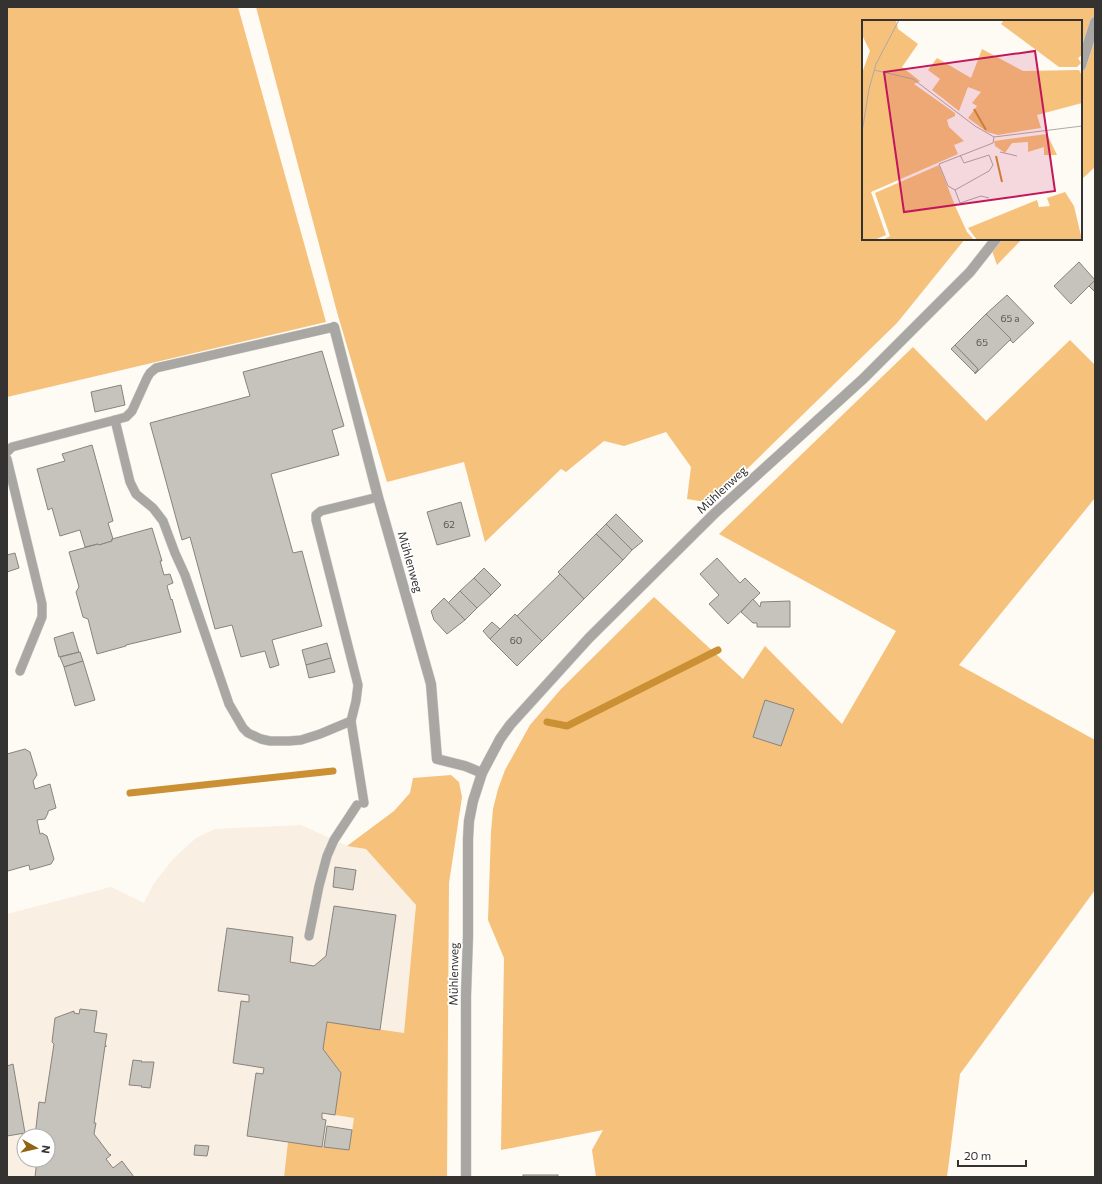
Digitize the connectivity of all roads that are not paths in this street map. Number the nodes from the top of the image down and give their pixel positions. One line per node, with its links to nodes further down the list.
1 (1095, 22): 2 (street)
2 (1082, 63)
3 (995, 240): 11 (street, Mühlenweg)
4 (334, 327): 5 (lane); 8 (street, Mühlenweg)
5 (115, 420): 6 (lane); 10 (lane)
6 (7, 452)
7 (7, 459): 9 (lane)
8 (378, 497): 10 (lane); 11 (street, Mühlenweg)
9 (20, 672)
10 (351, 721): 12 (lane)
11 (482, 773): 13 (street, Mühlenweg)
12 (309, 936)
13 (466, 1177)

